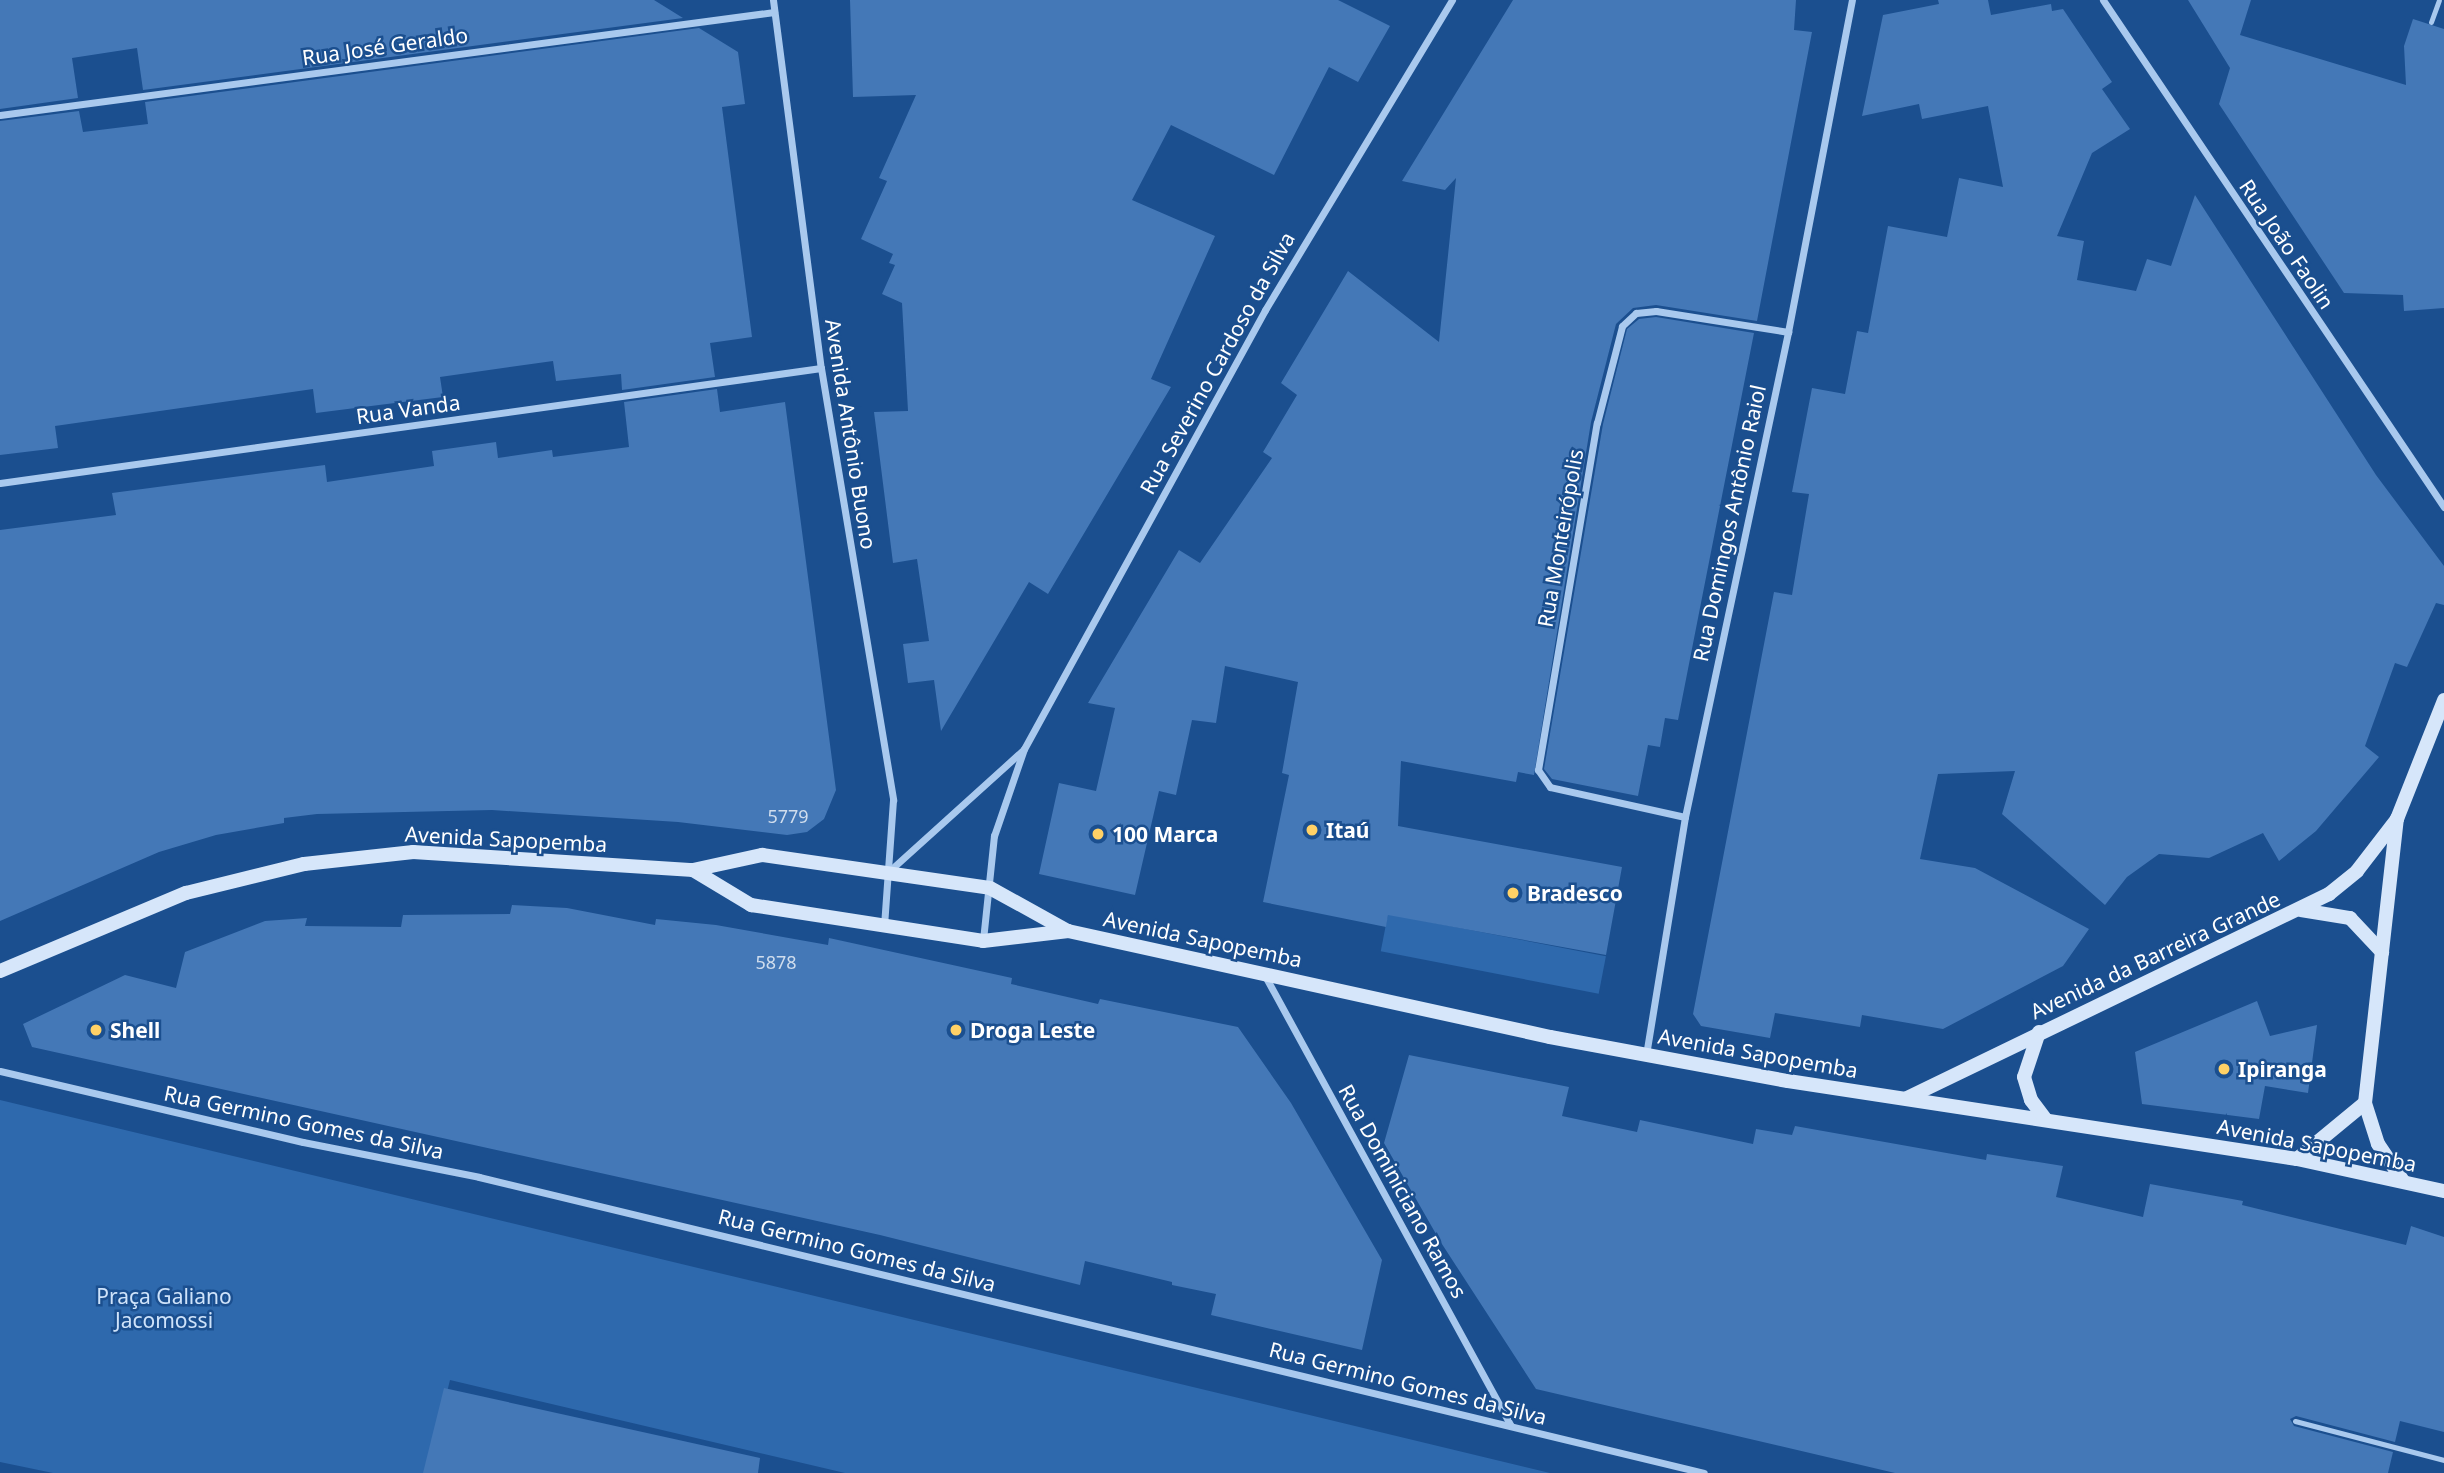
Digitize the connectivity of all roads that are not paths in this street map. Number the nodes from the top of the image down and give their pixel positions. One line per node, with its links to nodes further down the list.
1 (773, 0): 6 (street, Avenida Antônio Buono)
2 (1452, 0): 14 (street, Rua Severino Cardoso da Silva)
3 (1852, 0): 9 (street, Rua Domingos Antônio Raiol)
4 (2103, 0): 12 (street, Rua João Faolin)
5 (2439, 0): 7 (lane)
6 (774, 12): 8 (street, Rua José Geraldo); 10 (street, Avenida Antônio Buono)
7 (2431, 22)
8 (0, 116)
9 (1788, 332): 15 (street, Rua Domingos Antônio Raiol); 15 (street, Rua Monteirópolis)
10 (821, 368): 11 (street, Rua Vanda); 18 (street, Avenida Antônio Buono)
11 (0, 483)
12 (2444, 507)
13 (2444, 700): 16 (main road, Avenida da Barreira Grande)
14 (1024, 749): 18 (street, Rua Severino Cardoso da Silva); 19 (street, Rua Severino Cardoso da Silva)
15 (1685, 817): 28 (street, Rua Domingos Antônio Raiol)
16 (2397, 819): 20 (main road, Avenida da Barreira Grande); 24 (main road, Avenida da Barreira Grande)
17 (693, 870): 18 (main road, Avenida Sapopemba); 21 (main road, Avenida Sapopemba); 25 (main road, Avenida Sapopemba)
18 (887, 873): 19 (main road, Avenida Sapopemba); 21 (street, Avenida Antônio Buono)
19 (990, 888): 22 (main road, Avenida Sapopemba); 23 (street, Rua Severino Cardoso da Silva)
20 (2301, 909): 24 (main road); 27 (main road, Avenida da Barreira Grande)
21 (884, 925): 23 (main road, Avenida Sapopemba)
22 (1068, 931): 23 (main road, Avenida Sapopemba); 26 (main road, Avenida Sapopemba)
23 (983, 941)
24 (2382, 952): 31 (main road, Avenida da Barreira Grande)
25 (0, 971)
26 (1263, 973): 28 (main road, Avenida Sapopemba); 37 (street, Rua Dominiciano Ramos)
27 (2039, 1032): 30 (main road, Avenida da Barreira Grande); 32 (main road)
28 (1646, 1055): 30 (main road, Avenida Sapopemba)
29 (0, 1071): 37 (street, Rua Germino Gomes da Silva)
30 (1907, 1098): 32 (main road, Avenida Sapopemba)
31 (2365, 1103): 33 (main road); 34 (main road, Avenida da Barreira Grande)
32 (2046, 1119): 33 (main road, Avenida Sapopemba)
33 (2297, 1159): 34 (main road, Avenida Sapopemba)
34 (2403, 1181): 35 (main road, Avenida Sapopemba)
35 (2444, 1191)
36 (2295, 1421): 38 (lane)
37 (1511, 1426): 39 (street, Rua Germino Gomes da Silva)
38 (2444, 1460)
39 (1704, 1473)

